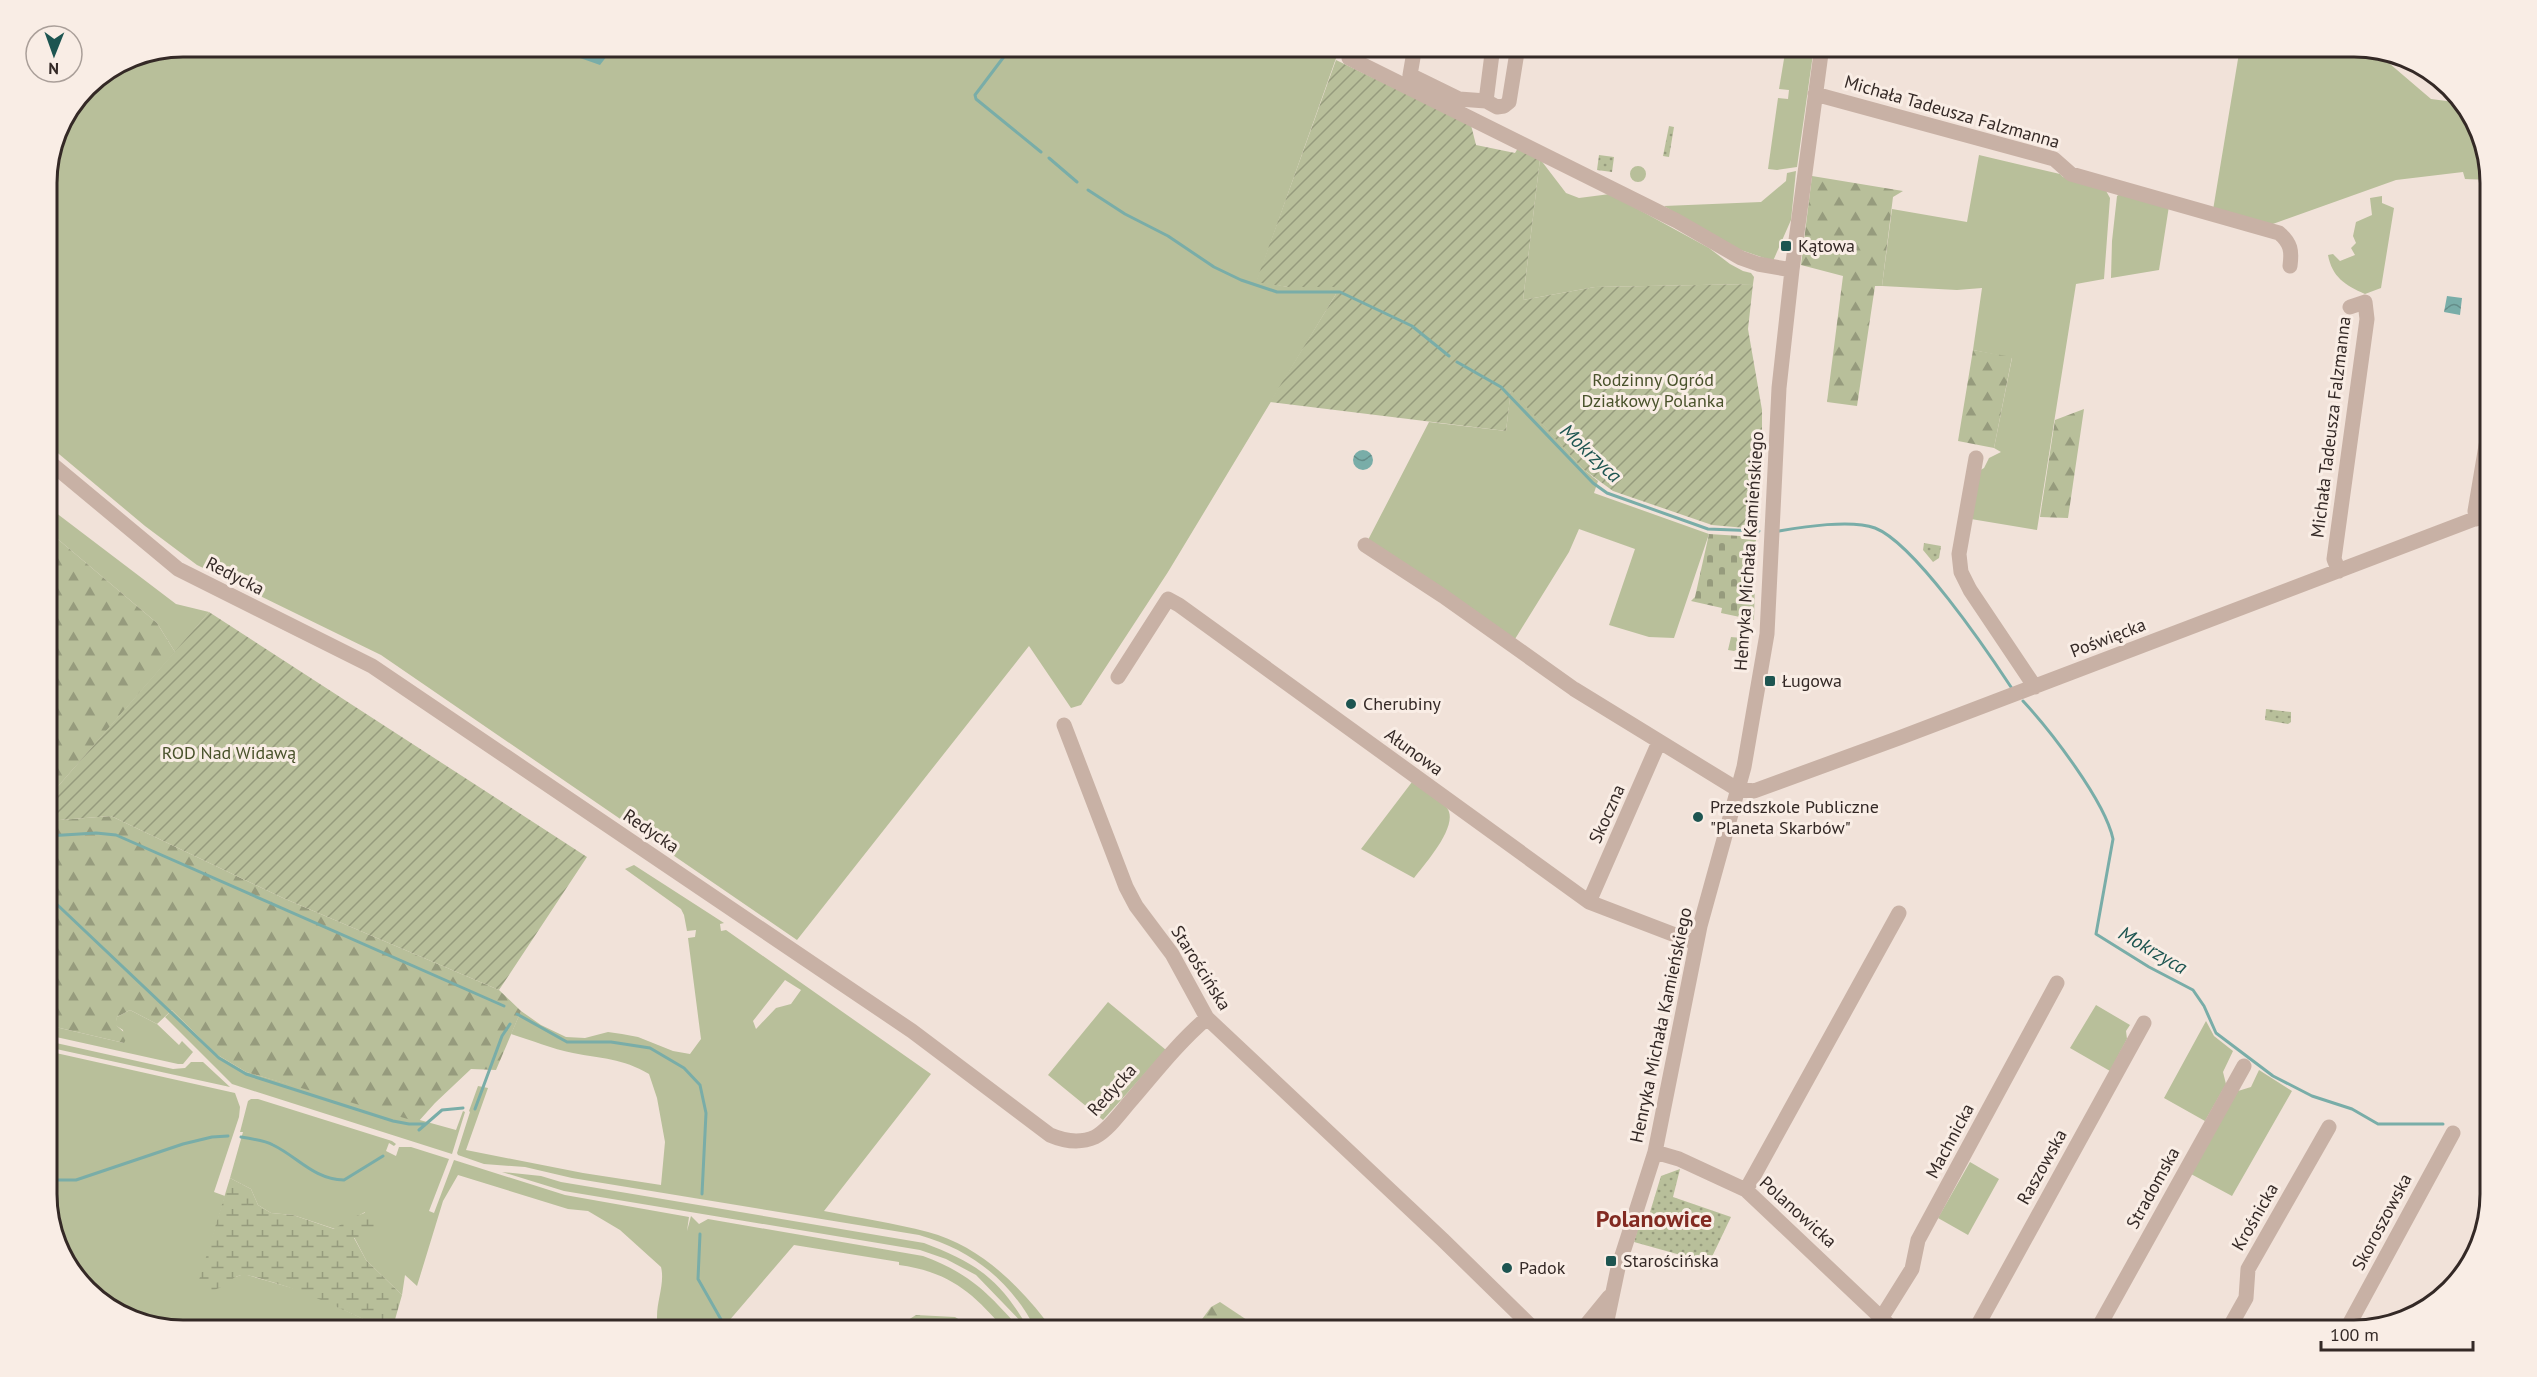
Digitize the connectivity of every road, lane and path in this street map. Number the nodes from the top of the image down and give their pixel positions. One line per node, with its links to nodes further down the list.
1 (1413, 57): 7 (street)
2 (1492, 57): 7 (street)
3 (1516, 57): 7 (street)
4 (1820, 57): 6 (street, Henryka Michała Kamieńskiego)
5 (1349, 58): 9 (street)
6 (1815, 94): 8 (street, Michała Tadeusza Falzmanna); 9 (street, Henryka Michała Kamieńskiego)
7 (1486, 100)
8 (2290, 266)
9 (1792, 270): 22 (street, Henryka Michała Kamieńskiego)
10 (2350, 307): 17 (street, Michała Tadeusza Falzmanna)
11 (1976, 458): 19 (street)
12 (57, 468): 27 (street, Redycka)
13 (2480, 481): 14 (street)
14 (2480, 514)
15 (2480, 517): 17 (street, Poświęcka)
16 (1365, 545): 21 (street)
17 (2339, 571): 19 (street, Poświęcka)
18 (1118, 677): 23 (street, Ałunowa)
19 (2035, 687): 22 (street, Poświęcka)
20 (1064, 725): 27 (street, Starościńska)
21 (1659, 742): 22 (street); 23 (street, Skoczna)
22 (1739, 789): 25 (street, Henryka Michała Kamieńskiego)
23 (1589, 902): 25 (street, Ałunowa)
24 (1899, 913): 33 (street)
25 (1696, 943): 32 (street, Henryka Michała Kamieńskiego)
26 (2057, 983): 35 (street, Machnicka)
27 (1207, 1018): 36 (street, Starościńska)
28 (2144, 1023): 40 (street, Raszowska)
29 (2244, 1066): 41 (street, Stradomska)
30 (2329, 1127): 42 (street, Krośnicka)
31 (2453, 1133): 43 (street, Skoroszowska)
32 (1655, 1152): 33 (street, Polanowicka); 34 (street, Henryka Michała Kamieńskiego)
33 (1746, 1190): 35 (street, Polanowicka)
34 (1611, 1295): 37 (street); 38 (street, Henryka Michała Kamieńskiego)
35 (1882, 1317): 39 (street, Polanowicka)
36 (1525, 1320)
37 (1590, 1320)
38 (1607, 1320)
39 (1885, 1320)
40 (1981, 1320)
41 (2103, 1320)
42 (2234, 1320)
43 (2351, 1320)

